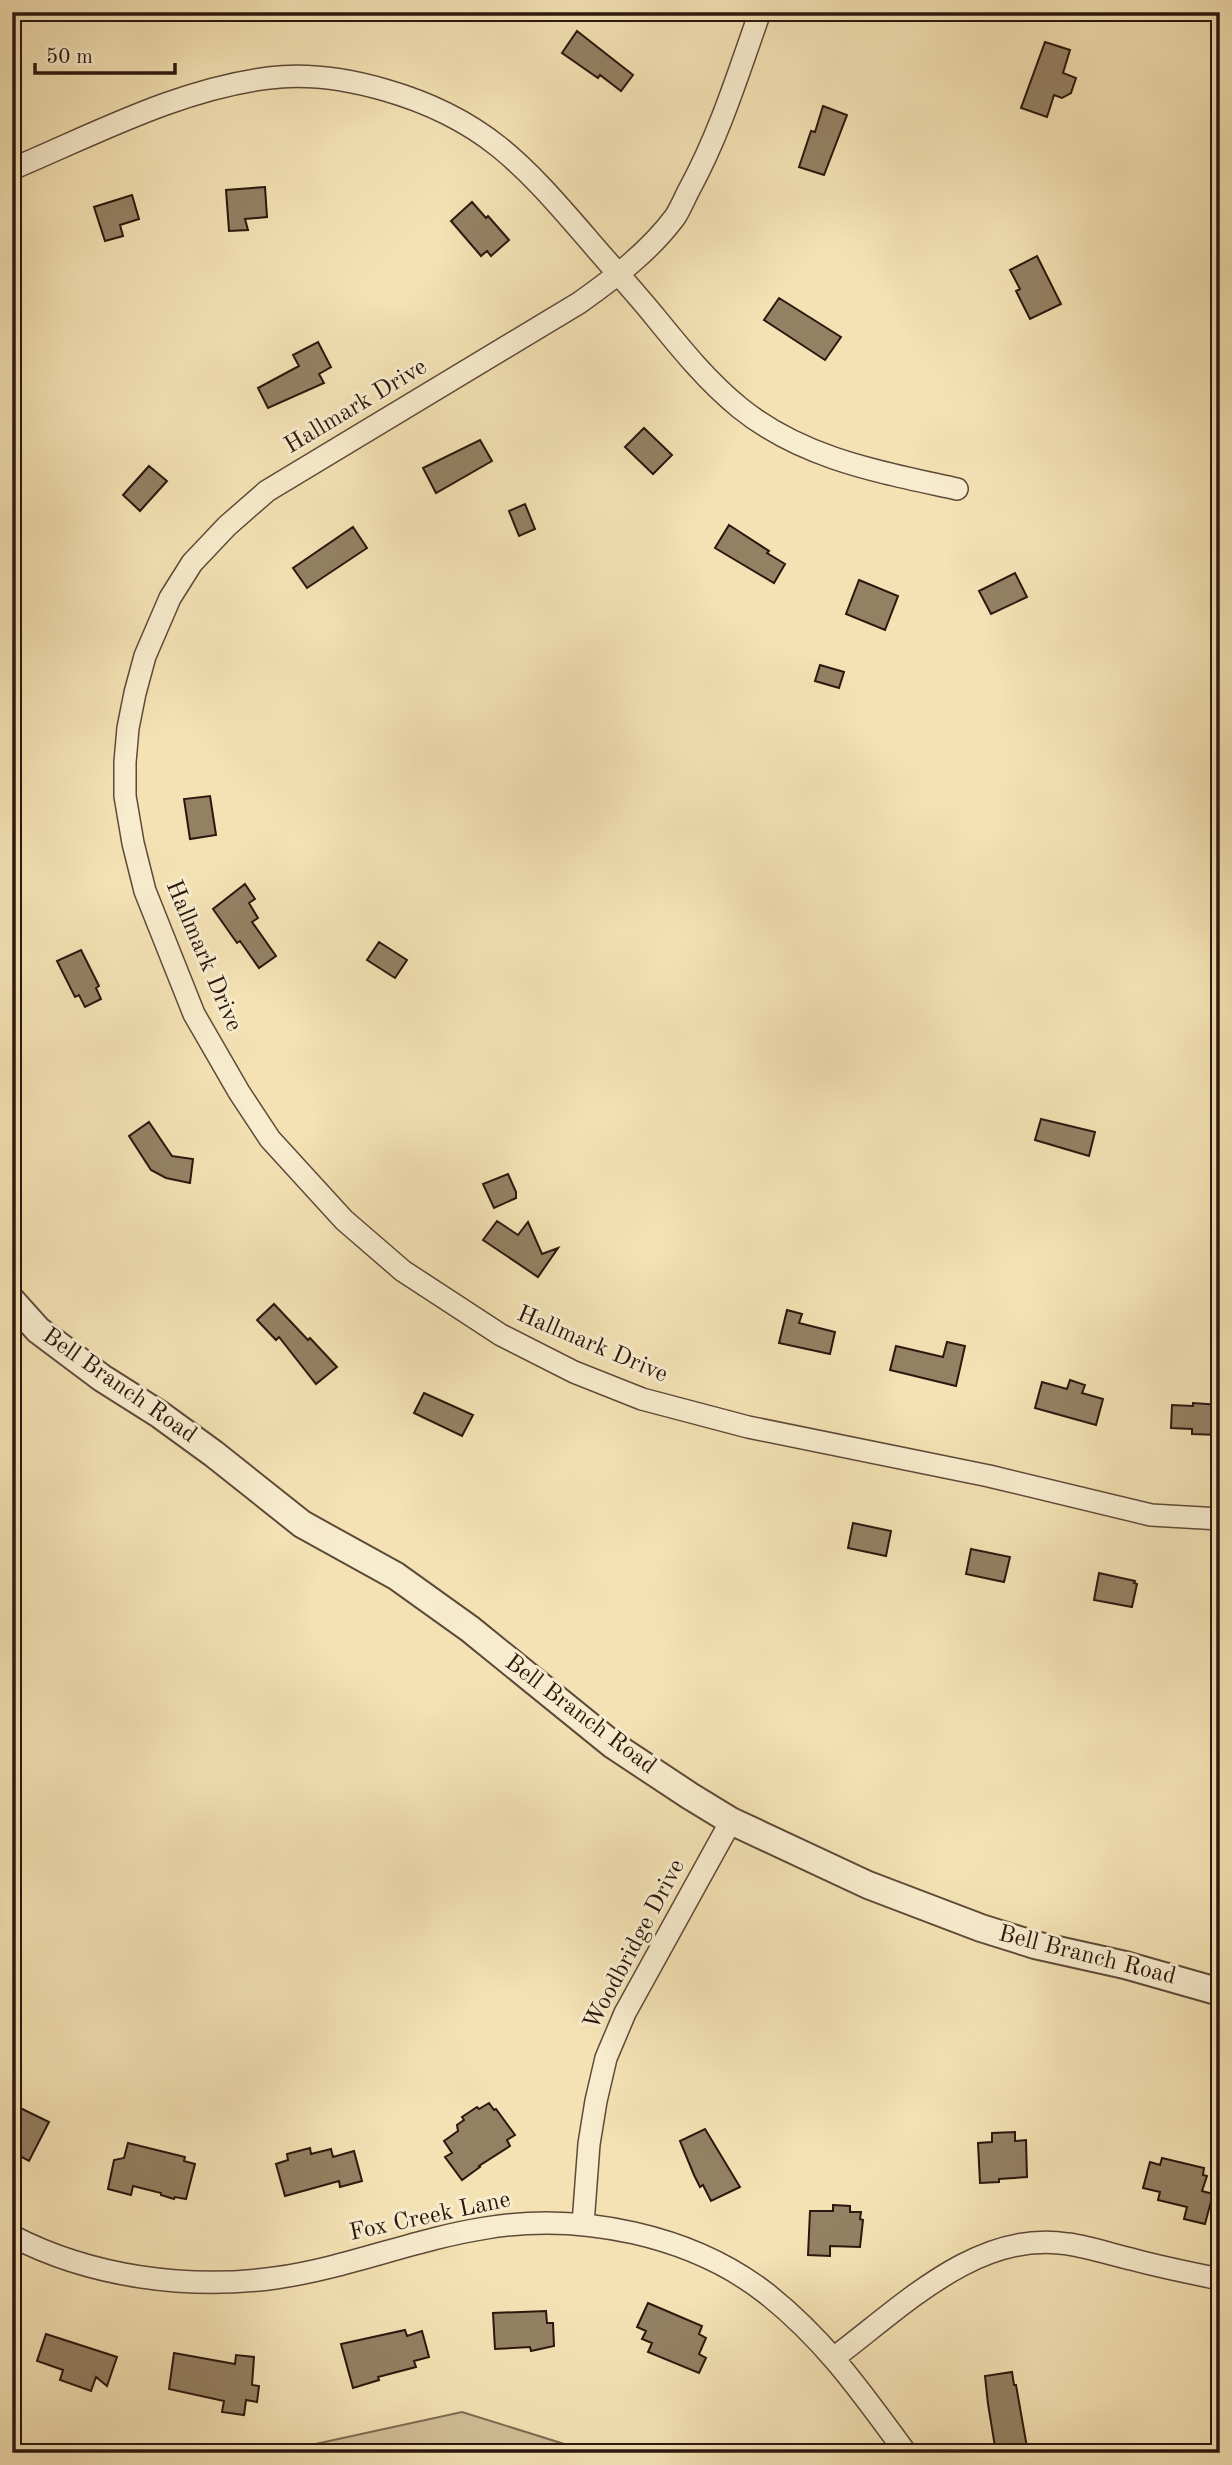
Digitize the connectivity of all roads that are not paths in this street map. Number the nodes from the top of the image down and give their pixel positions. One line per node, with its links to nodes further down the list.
1 (760, 12): 3 (street, Hallmark Drive)
2 (12, 169): 3 (street)
3 (619, 275): 4 (street); 6 (street, Hallmark Drive)
4 (957, 489)
5 (12, 1301): 7 (street, Bell Branch Road)
6 (1220, 1519)
7 (732, 1821): 8 (street, Bell Branch Road); 9 (street, Woodbridge Drive)
8 (1220, 1992)
9 (583, 2224): 10 (street, Fox Creek Lane); 12 (street, Fox Creek Lane)
10 (12, 2236)
11 (1220, 2279): 12 (street)
12 (835, 2357): 13 (street, Fox Creek Lane)
13 (906, 2453)

